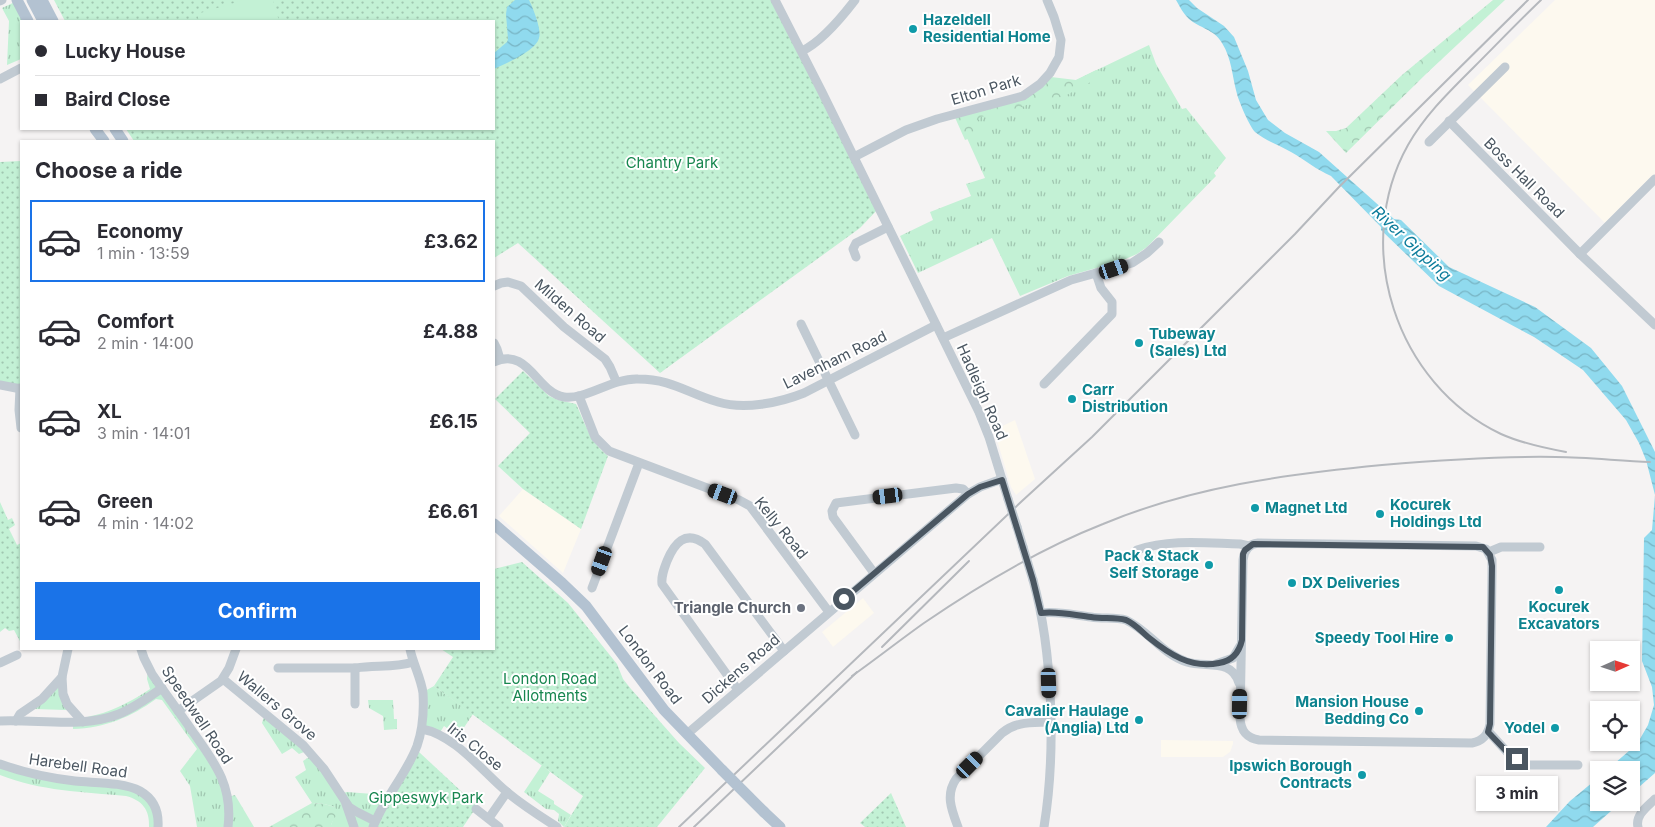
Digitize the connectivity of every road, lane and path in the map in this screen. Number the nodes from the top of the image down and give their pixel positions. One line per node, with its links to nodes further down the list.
1 (17, 0): 7 (main road)
2 (32, 0): 8 (main road)
3 (42, 0): 9 (main road)
4 (775, 0): 10 (street, Hadleigh Road)
5 (855, 0): 10 (street)
6 (1047, 0): 18 (street, Elton Park)
7 (27, 20)
8 (42, 20)
9 (52, 20)
10 (802, 51): 18 (street, Hadleigh Road)
11 (1505, 67): 14 (street)
12 (20, 69): 13 (street)
13 (0, 79)
14 (1449, 121): 17 (street); 22 (street, Boss Hall Road)
15 (115, 130): 16 (main road)
16 (123, 140)
17 (1429, 142)
18 (854, 156): 20 (street, Hadleigh Road)
19 (1655, 179): 22 (street)
20 (888, 227): 23 (street); 27 (street, Hadleigh Road)
21 (1159, 242): 24 (street)
22 (1580, 254): 28 (street, Boss Hall Road)
23 (856, 257)
24 (1096, 273): 29 (street); 34 (street)
25 (495, 285): 33 (street, Milden Road)
26 (801, 324): 32 (street)
27 (936, 325): 29 (street, Hadleigh Road); 32 (street, Lavenham Road)
28 (1655, 325)
29 (943, 338): 42 (street, Hadleigh Road)
30 (495, 344): 31 (street)
31 (497, 361): 38 (street, Lavenham Road)
32 (828, 380): 33 (street, Lavenham Road); 40 (street)
33 (616, 381): 38 (street, Lavenham Road)
34 (1044, 384)
35 (0, 385): 36 (street)
36 (20, 388)
37 (20, 395): 39 (street)
38 (579, 396): 41 (street, Kelly Road)
39 (20, 422)
40 (855, 435)
41 (639, 463): 50 (street); 51 (street, Kelly Road)
42 (1002, 480): 43 (street, Dickens Road); 52 (street, Hadleigh Road, bridge)
43 (968, 494): 49 (street, Dickens Road); 49 (street)
44 (495, 525): 78 (main road, London Road)
45 (1249, 546): 47 (street); 48 (street); 53 (street)
46 (1540, 547): 48 (street)
47 (1137, 550)
48 (1489, 552): 77 (street)
49 (874, 573): 51 (street, Dickens Road)
50 (592, 588)
51 (829, 612): 58 (street, Dickens Road)
52 (1041, 613): 62 (street); 75 (street, Hadleigh Road)
53 (1242, 640): 62 (street); 69 (street)
54 (68, 650): 65 (street)
55 (141, 650): 67 (street, Speedwell Road)
56 (236, 650): 66 (street)
57 (410, 650): 60 (street)
58 (784, 651): 68 (street, Dickens Road); 68 (street)
59 (17, 655): 61 (street)
60 (413, 662): 64 (street); 76 (street)
61 (0, 663)
62 (1211, 664): 69 (street)
63 (278, 668): 64 (street)
64 (354, 668): 70 (street)
65 (62, 677): 73 (street); 74 (street)
66 (223, 679): 71 (street); 83 (street, Wallers Grove)
67 (162, 688): 71 (street, Speedwell Road); 74 (street)
68 (738, 690): 78 (street, Dickens Road)
69 (1240, 690): 77 (street)
70 (355, 704)
71 (178, 711): 88 (street, Speedwell Road)
72 (0, 721): 73 (street)
73 (16, 721): 74 (street)
74 (83, 722)
75 (1050, 722): 93 (street); 94 (street, Hadleigh Road)
76 (422, 729): 81 (street, Iris Close); 86 (street)
77 (1488, 732): 80 (street)
78 (687, 734): 92 (main road, London Road, bridge)
79 (0, 764): 87 (street, Harebell Road)
80 (1578, 765)
81 (507, 792): 85 (street, Iris Close); 91 (street, Iris Close)
82 (1655, 799): 95 (street)
83 (346, 804): 86 (street, Wallers Grove); 89 (street, Wallers Grove)
84 (476, 809): 85 (street)
85 (489, 818): 90 (street)
86 (374, 824)
87 (158, 827)
88 (228, 827)
89 (354, 827)
90 (499, 827)
91 (557, 827)
92 (780, 827)
93 (958, 827)
94 (1044, 827)
95 (1638, 827)

